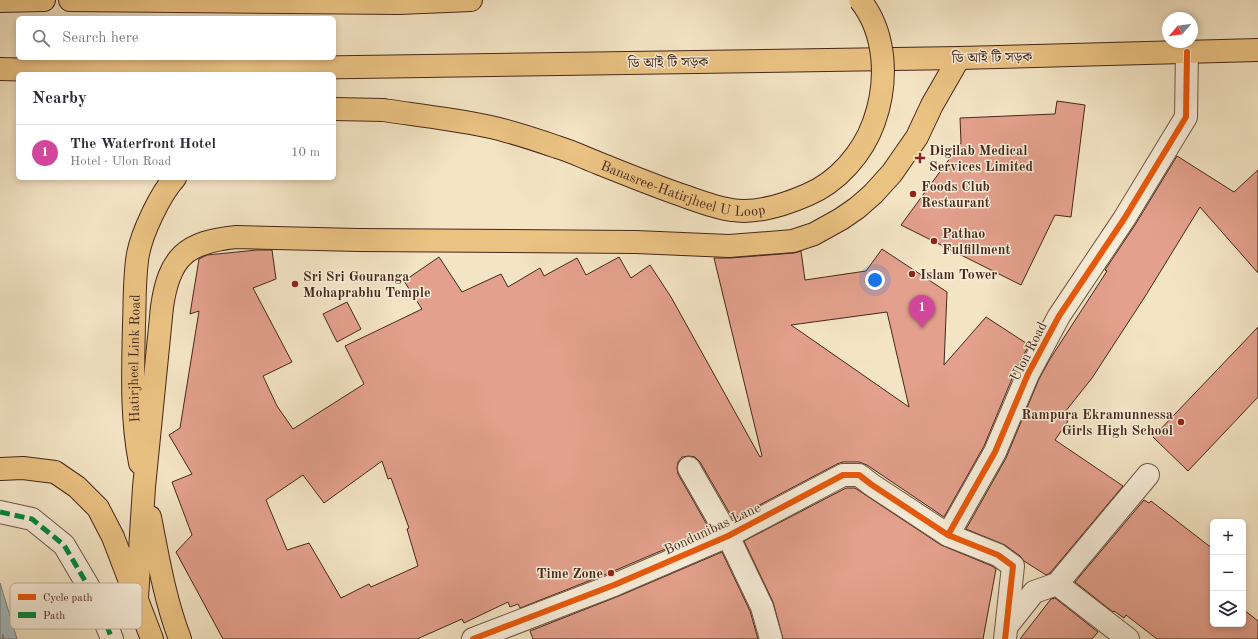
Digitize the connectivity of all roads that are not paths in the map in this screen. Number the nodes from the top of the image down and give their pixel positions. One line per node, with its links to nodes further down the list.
1 (44, 0): 5 (main road)
2 (70, 0): 6 (main road)
3 (471, 0): 6 (main road)
4 (860, 0): 12 (main road, Banasree-Hatirjheel U Loop, bridge)
5 (0, 1)
6 (388, 2)
7 (1258, 50): 8 (main road, ডি আই টি সড়ক)
8 (1187, 52): 9 (main road, ডি আই টি সড়ক); 19 (street, Ulon Road)
9 (959, 58): 11 (main road, ডি আই টি সড়ক); 17 (main road)
10 (0, 69): 11 (main road)
11 (81, 72)
12 (336, 109)
13 (173, 180): 17 (main road, Hatirjheel Link Road)
14 (689, 468): 20 (street)
15 (0, 469): 23 (main road)
16 (1148, 475): 25 (street)
17 (144, 487): 24 (main road); 31 (main road, Hatirjheel Link Road)
18 (0, 512): 22 (street)
19 (948, 535): 20 (street, Bondunibas Lane); 21 (street)
20 (728, 536): 32 (street, Bondunibas Lane); 33 (street)
21 (1013, 566): 25 (street); 28 (street)
22 (86, 583)
23 (131, 583)
24 (138, 583)
25 (1050, 586): 28 (street); 34 (street)
26 (142, 612): 30 (main road)
27 (108, 629): 29 (street)
28 (1006, 632)
29 (112, 639)
30 (152, 639)
31 (180, 639)
32 (473, 639)
33 (771, 639)
34 (1128, 639)

